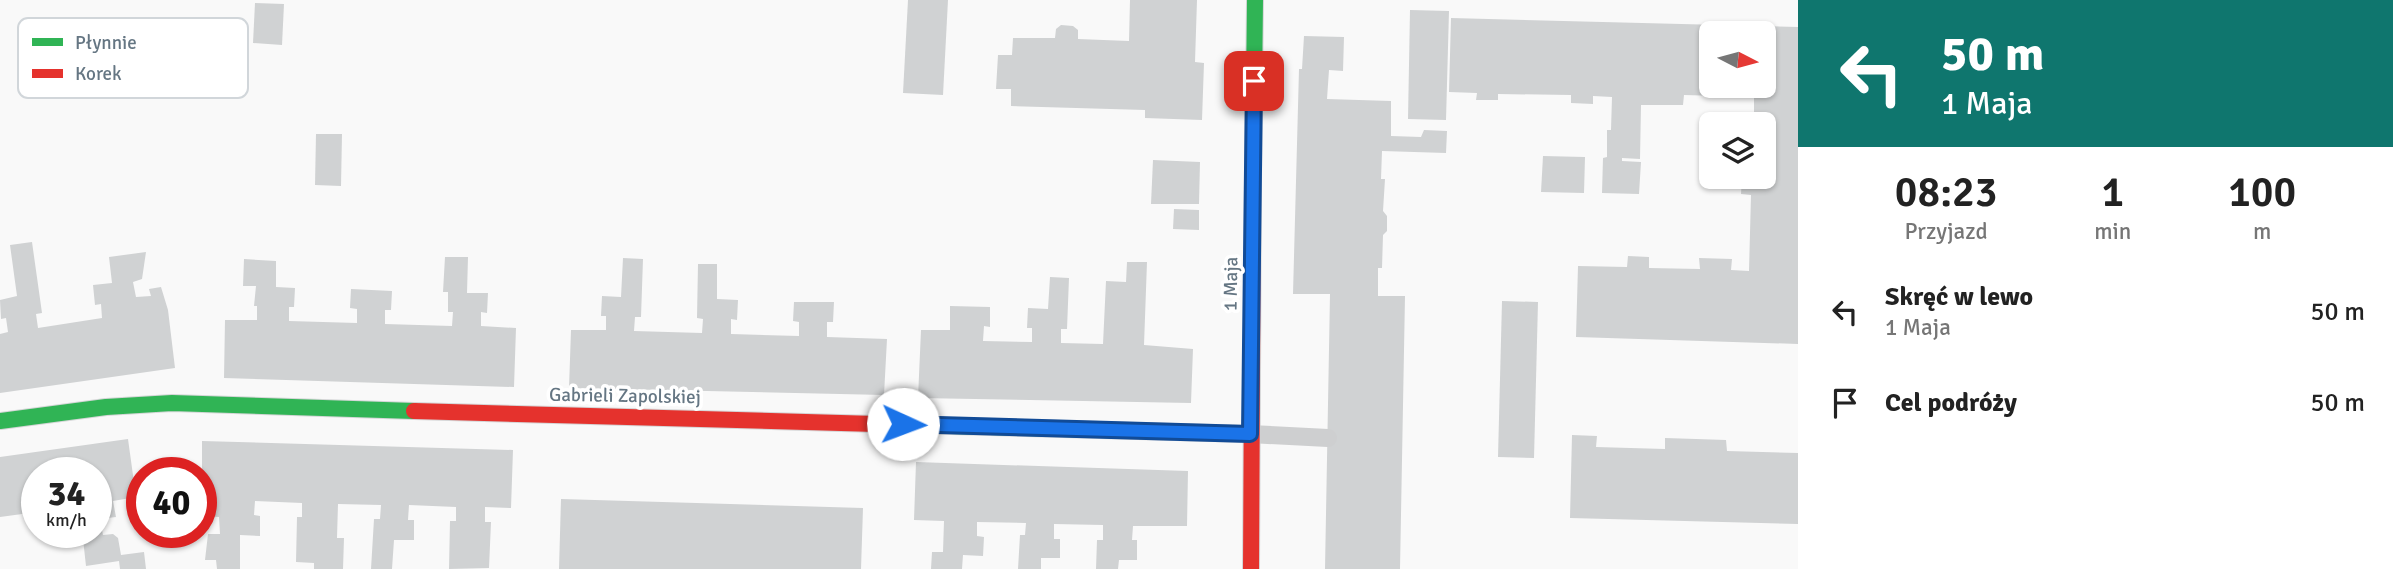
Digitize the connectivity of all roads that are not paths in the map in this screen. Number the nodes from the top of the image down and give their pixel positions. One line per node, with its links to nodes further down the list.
1 (1255, 0): 3 (street, 1 Maja)
2 (0, 421): 3 (street, Gabrieli Zapolskiej)
3 (1250, 434): 4 (lane); 5 (street, 1 Maja)
4 (1328, 438)
5 (1251, 569)

